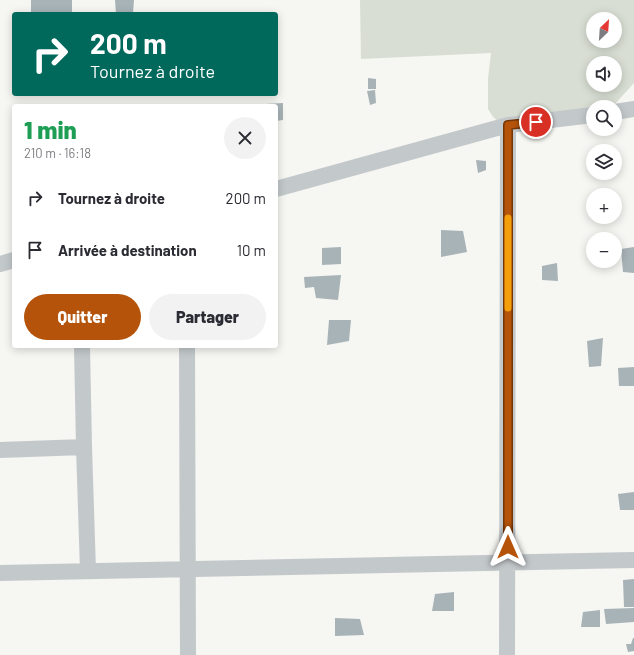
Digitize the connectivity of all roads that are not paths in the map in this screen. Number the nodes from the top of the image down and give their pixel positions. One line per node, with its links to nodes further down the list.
1 (634, 110): 2 (street)
2 (622, 111)
3 (586, 116): 4 (street)
4 (508, 125): 5 (street); 13 (street)
5 (278, 188)
6 (12, 261): 7 (street)
7 (0, 264)
8 (82, 348): 10 (street)
9 (187, 348): 14 (street)
10 (84, 447): 11 (street); 15 (street)
11 (0, 450)
12 (634, 560): 13 (street)
13 (508, 563): 14 (street); 18 (street)
14 (188, 569): 15 (street); 17 (street)
15 (88, 572): 16 (street)
16 (0, 573)
17 (188, 655)
18 (507, 655)

